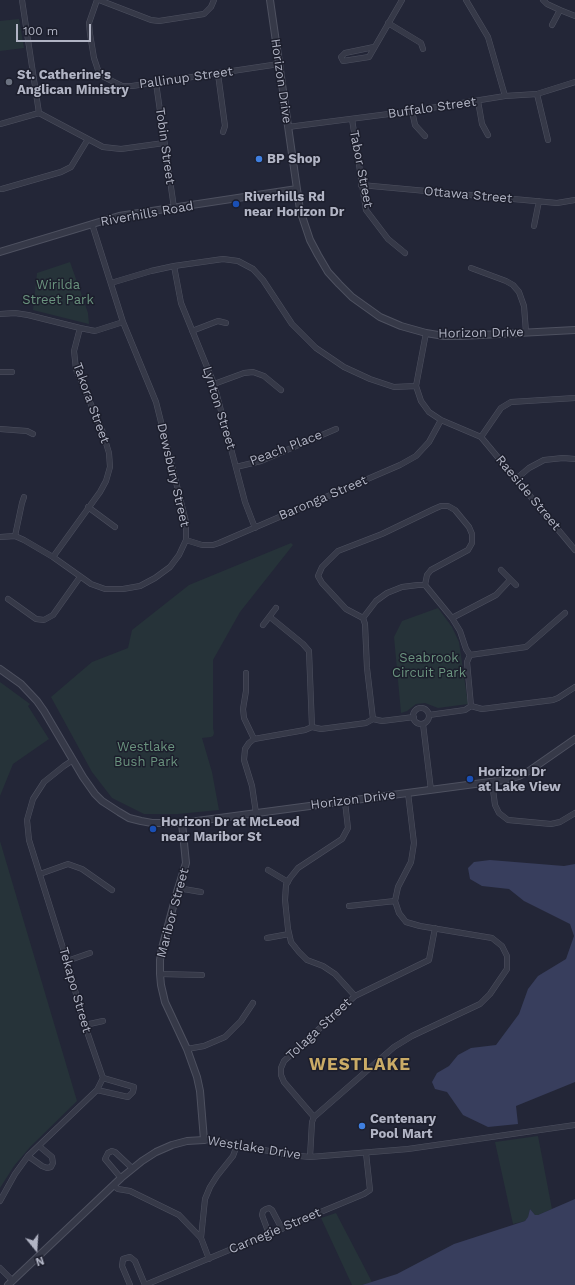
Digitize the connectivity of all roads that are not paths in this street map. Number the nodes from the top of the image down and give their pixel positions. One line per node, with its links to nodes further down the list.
1 (22, 0): 22 (street)
2 (98, 0): 3 (street); 17 (street, Pallinup Street)
3 (214, 0)
4 (270, 0): 14 (street, Horizon Drive)
5 (402, 0): 10 (street)
6 (466, 0): 19 (street)
7 (543, 0): 8 (street)
8 (560, 10): 9 (street); 11 (street)
9 (575, 16)
10 (388, 24): 12 (street); 13 (street)
11 (552, 25)
12 (374, 48): 12 (street)
13 (423, 49)
14 (279, 64): 15 (street, Pallinup Street); 25 (street, Horizon Drive)
15 (218, 74): 17 (street, Pallinup Street); 26 (street)
16 (575, 82): 18 (street, Buffalo Street)
17 (156, 83): 31 (street, Tobin Street)
18 (537, 94): 19 (street, Buffalo Street); 30 (street)
19 (505, 96): 20 (street, Buffalo Street)
20 (478, 101): 21 (street, Buffalo Street); 27 (street)
21 (412, 111): 23 (street, Buffalo Street); 28 (street)
22 (39, 113): 24 (street); 29 (street)
23 (352, 119): 25 (street, Buffalo Street); 32 (street, Tabor Street)
24 (0, 124)
25 (288, 127): 34 (street, Horizon Drive)
26 (223, 132)
27 (488, 135)
28 (425, 136)
29 (88, 139): 31 (street); 33 (street)
30 (548, 140)
31 (164, 143): 37 (street, Tobin Street)
32 (362, 185): 36 (street, Ottawa Street); 41 (street, Tabor Street)
33 (2, 189)
34 (297, 190): 37 (street, Riverhills Road); 52 (street, Horizon Drive)
35 (575, 200): 36 (street, Ottawa Street)
36 (539, 201): 39 (street)
37 (174, 208): 38 (street, Riverhills Road)
38 (92, 224): 40 (street, Riverhills Road); 44 (street, Dewsbury Street)
39 (534, 226)
40 (0, 252)
41 (405, 253)
42 (174, 266): 44 (street); 50 (street, Lynton Street); 56 (street)
43 (471, 268): 51 (street)
44 (111, 283): 46 (street, Dewsbury Street)
45 (0, 314): 48 (street)
46 (123, 322): 48 (street); 73 (street, Dewsbury Street)
47 (226, 323): 50 (street)
48 (80, 328): 68 (street, Takora Street)
49 (575, 330): 51 (street, Horizon Drive)
50 (192, 332): 55 (street, Lynton Street)
51 (526, 332): 52 (street, Horizon Drive)
52 (426, 333): 56 (street)
53 (0, 372): 54 (street)
54 (12, 372)
55 (214, 384): 57 (street); 65 (street, Lynton Street)
56 (416, 386): 59 (street, Raeside Street)
57 (281, 390)
58 (575, 398): 63 (street)
59 (441, 420): 63 (street, Raeside Street); 70 (street, Baronga Street)
60 (0, 429): 62 (street)
61 (336, 429): 65 (street, Peach Place)
62 (33, 434)
63 (481, 437): 66 (street, Raeside Street)
64 (575, 459): 66 (street)
65 (236, 467): 70 (street, Lynton Street)
66 (516, 479): 74 (street, Raeside Street)
67 (24, 497): 72 (street)
68 (88, 507): 69 (street); 75 (street, Takora Street)
69 (115, 527)
70 (255, 528): 73 (street, Baronga Street)
71 (0, 536): 72 (street, Dewsbury Street)
72 (16, 536): 75 (street, Dewsbury Street)
73 (186, 540): 77 (street, Dewsbury Street)
74 (575, 550)
75 (53, 557): 77 (street, Dewsbury Street)
76 (501, 570): 78 (street)
77 (80, 577): 81 (street)
78 (510, 580): 80 (street); 86 (street)
79 (425, 585): 85 (street); 85 (street); 86 (street)
80 (516, 585)
81 (8, 599)
82 (276, 608): 84 (street)
83 (565, 613): 88 (street)
84 (270, 616): 87 (street); 97 (street)
85 (363, 618): 95 (street)
86 (452, 618): 88 (street)
87 (263, 625)
88 (470, 655): 92 (street)
89 (0, 669): 100 (street, Horizon Drive)
90 (246, 673): 98 (street)
91 (575, 687): 92 (street)
92 (471, 706): 93 (street)
93 (429, 715): 94 (street); 96 (street)
94 (414, 717): 95 (street); 96 (street)
95 (373, 720): 97 (street)
96 (423, 724): 102 (street)
97 (312, 727): 98 (street)
98 (254, 739): 105 (street)
99 (575, 739): 101 (street, Horizon Drive)
100 (73, 760): 107 (street, Horizon Drive); 109 (street, Tekapo Street)
101 (492, 782): 102 (street, Horizon Drive); 106 (street)
102 (431, 790): 103 (street, Horizon Drive)
103 (408, 793): 104 (street, Horizon Drive); 114 (street)
104 (345, 802): 105 (street, Horizon Drive); 110 (street)
105 (256, 813): 107 (street, Horizon Drive)
106 (575, 813)
107 (182, 823): 111 (street, Maribor Street)
108 (268, 870): 110 (street)
109 (40, 874): 112 (street); 120 (street, Tekapo Street)
110 (288, 882): 117 (street)
111 (178, 888): 113 (street); 121 (street, Maribor Street)
112 (112, 890)
113 (201, 892)
114 (395, 901): 115 (street); 116 (street)
115 (349, 906)
116 (435, 928): 123 (street, Tolaga Street); 130 (street)
117 (289, 934): 118 (street); 123 (street)
118 (267, 938)
119 (90, 953): 120 (street)
120 (67, 961): 126 (street, Tekapo Street)
121 (160, 974): 122 (street); 127 (street, Maribor Street)
122 (202, 975)
123 (355, 996): 130 (street, Tolaga Street)
124 (253, 1004): 127 (street)
125 (103, 1021): 126 (street)
126 (85, 1025): 128 (street, Tekapo Street)
127 (188, 1049): 132 (street, Maribor Street)
128 (103, 1078): 129 (street); 129 (street)
129 (97, 1090): 134 (street)
130 (314, 1117): 137 (street)
131 (575, 1125): 135 (street, Westlake Drive)
132 (204, 1140): 133 (street, Westlake Drive); 138 (street, Westlake Drive)
133 (237, 1145): 137 (street, Westlake Drive); 142 (street)
134 (40, 1146): 136 (street); 136 (street)
135 (366, 1153): 137 (street, Westlake Drive); 144 (street, Carnegie Street)
136 (28, 1156): 141 (street)
137 (310, 1157)
138 (132, 1168): 139 (street, Westlake Drive); 139 (street)
139 (121, 1178): 140 (street, Westlake Drive)
140 (114, 1186): 143 (street); 149 (street, Westlake Drive)
141 (0, 1201)
142 (202, 1222): 143 (street); 146 (street)
143 (190, 1226): 146 (street)
144 (282, 1228): 145 (street, Carnegie Street); 145 (street)
145 (269, 1234): 147 (street, Carnegie Street)
146 (201, 1238): 147 (street)
147 (209, 1259): 151 (street, Carnegie Street)
148 (0, 1268): 149 (street)
149 (10, 1283)
150 (130, 1285): 151 (street)
151 (145, 1285)

